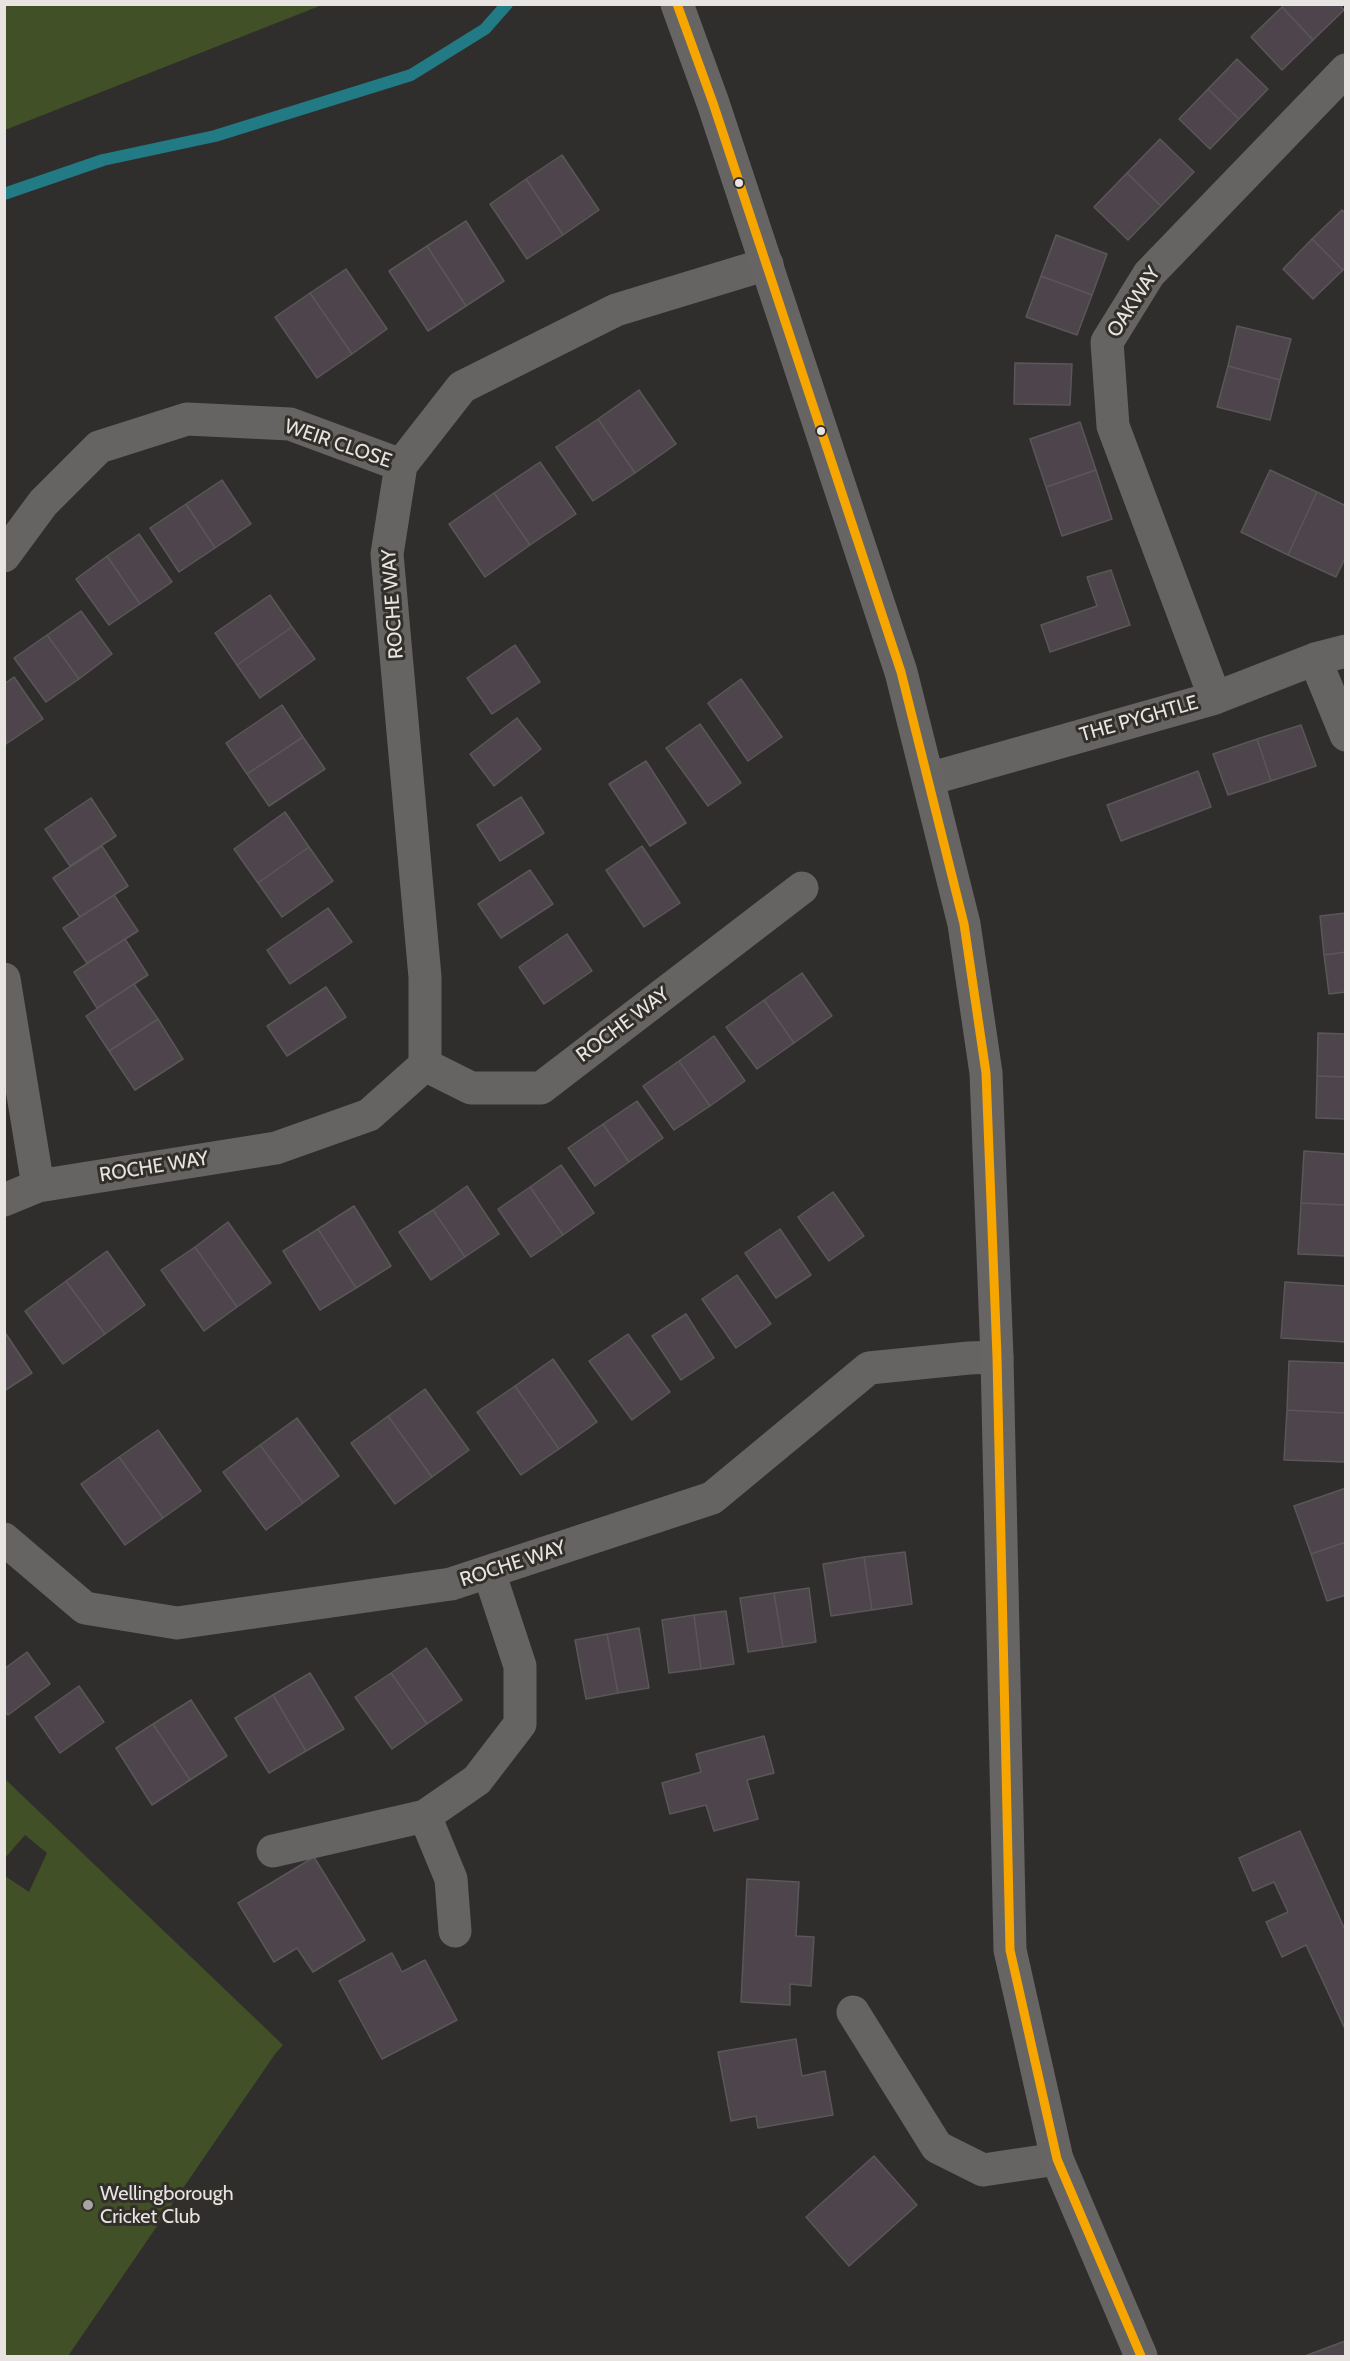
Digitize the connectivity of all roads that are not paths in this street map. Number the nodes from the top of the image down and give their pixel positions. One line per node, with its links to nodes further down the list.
1 (677, 4): 3 (main road)
2 (1346, 70): 8 (street, OAKWAY)
3 (767, 264): 4 (street, ROCHE WAY); 10 (main road)
4 (401, 465): 5 (street, WEIR CLOSE); 13 (street, ROCHE WAY)
5 (4, 556)
6 (1346, 651): 7 (street, THE PYGHTLE)
7 (1315, 659): 8 (street, THE PYGHTLE); 9 (street)
8 (1215, 698): 10 (street, THE PYGHTLE)
9 (1346, 735)
10 (929, 779): 16 (main road)
11 (802, 888): 13 (street, ROCHE WAY)
12 (4, 979): 14 (street)
13 (424, 1065): 14 (street, ROCHE WAY)
14 (38, 1186): 15 (street, ROCHE WAY)
15 (4, 1200)
16 (997, 1357): 18 (street, ROCHE WAY); 23 (main road)
17 (4, 1539): 18 (street, ROCHE WAY)
18 (489, 1572): 19 (street)
19 (425, 1816): 20 (street); 21 (street)
20 (273, 1851)
21 (454, 1930)
22 (853, 2012): 23 (street)
23 (1057, 2159): 24 (main road)
24 (1141, 2356)

